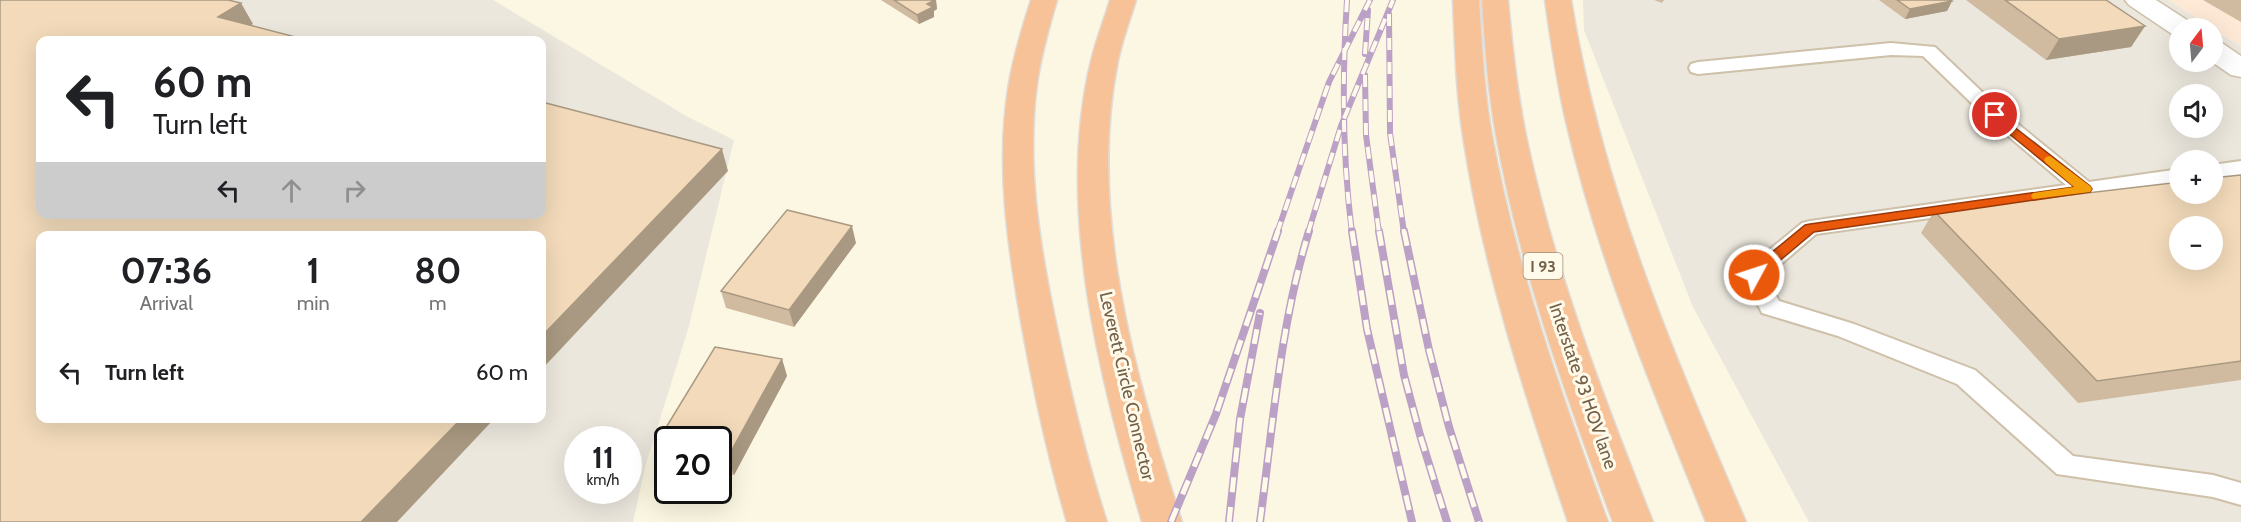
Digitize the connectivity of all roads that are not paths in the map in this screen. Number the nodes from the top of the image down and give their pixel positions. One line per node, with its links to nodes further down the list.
1 (1044, 0): 17 (highway)
2 (1123, 0): 18 (highway, Leverett Circle Connector)
3 (1454, 0): 19 (highway)
4 (1466, 0): 20 (highway, I 93)
5 (1495, 0): 21 (highway, Interstate 93 HOV lane / I 93)
6 (1557, 0): 22 (highway)
7 (2138, 0): 8 (street)
8 (2169, 20)
9 (2223, 57): 11 (street)
10 (1698, 68): 15 (lane)
11 (2241, 69)
12 (2241, 168): 13 (lane)
13 (2223, 170)
14 (2169, 178): 15 (lane)
15 (2085, 189): 16 (lane)
16 (2241, 494)
17 (1087, 522)
18 (1162, 522)
19 (1570, 522)
20 (1588, 522)
21 (1633, 522)
22 (1726, 522)

